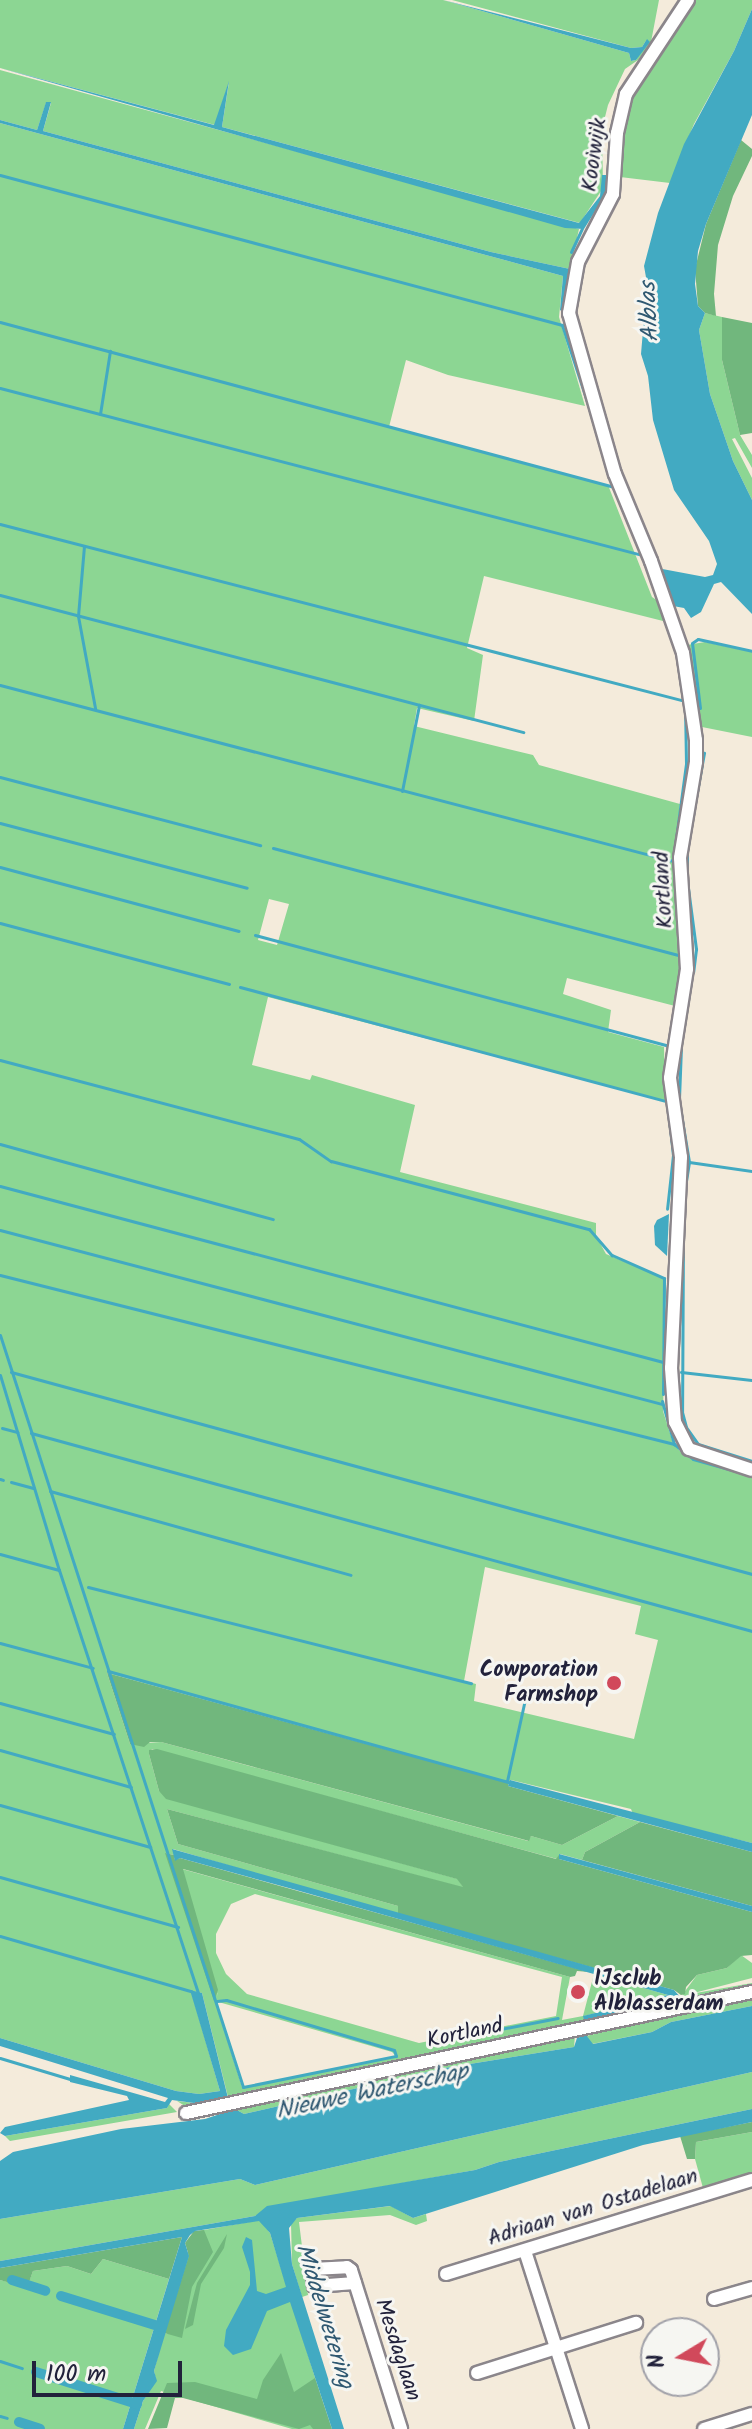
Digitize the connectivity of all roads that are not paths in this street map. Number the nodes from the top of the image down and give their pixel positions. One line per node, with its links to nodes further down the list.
1 (688, 0): 2 (street, Kooiwijk)
2 (590, 234): 3 (street, Kortland)
3 (752, 1470)
4 (752, 1992): 5 (street, Kortland)
5 (186, 2113)
6 (752, 2180): 7 (street, Adriaan van Ostadelaan)
7 (525, 2251): 8 (street, Adriaan van Ostadelaan); 13 (street)
8 (446, 2274)
9 (355, 2283): 16 (street, Mesdaglaan)
10 (752, 2288): 11 (street)
11 (714, 2299)
12 (636, 2323): 13 (street)
13 (556, 2348): 14 (street); 17 (street)
14 (477, 2373)
15 (752, 2414): 18 (street)
16 (401, 2429)
17 (582, 2429)
18 (704, 2429)

